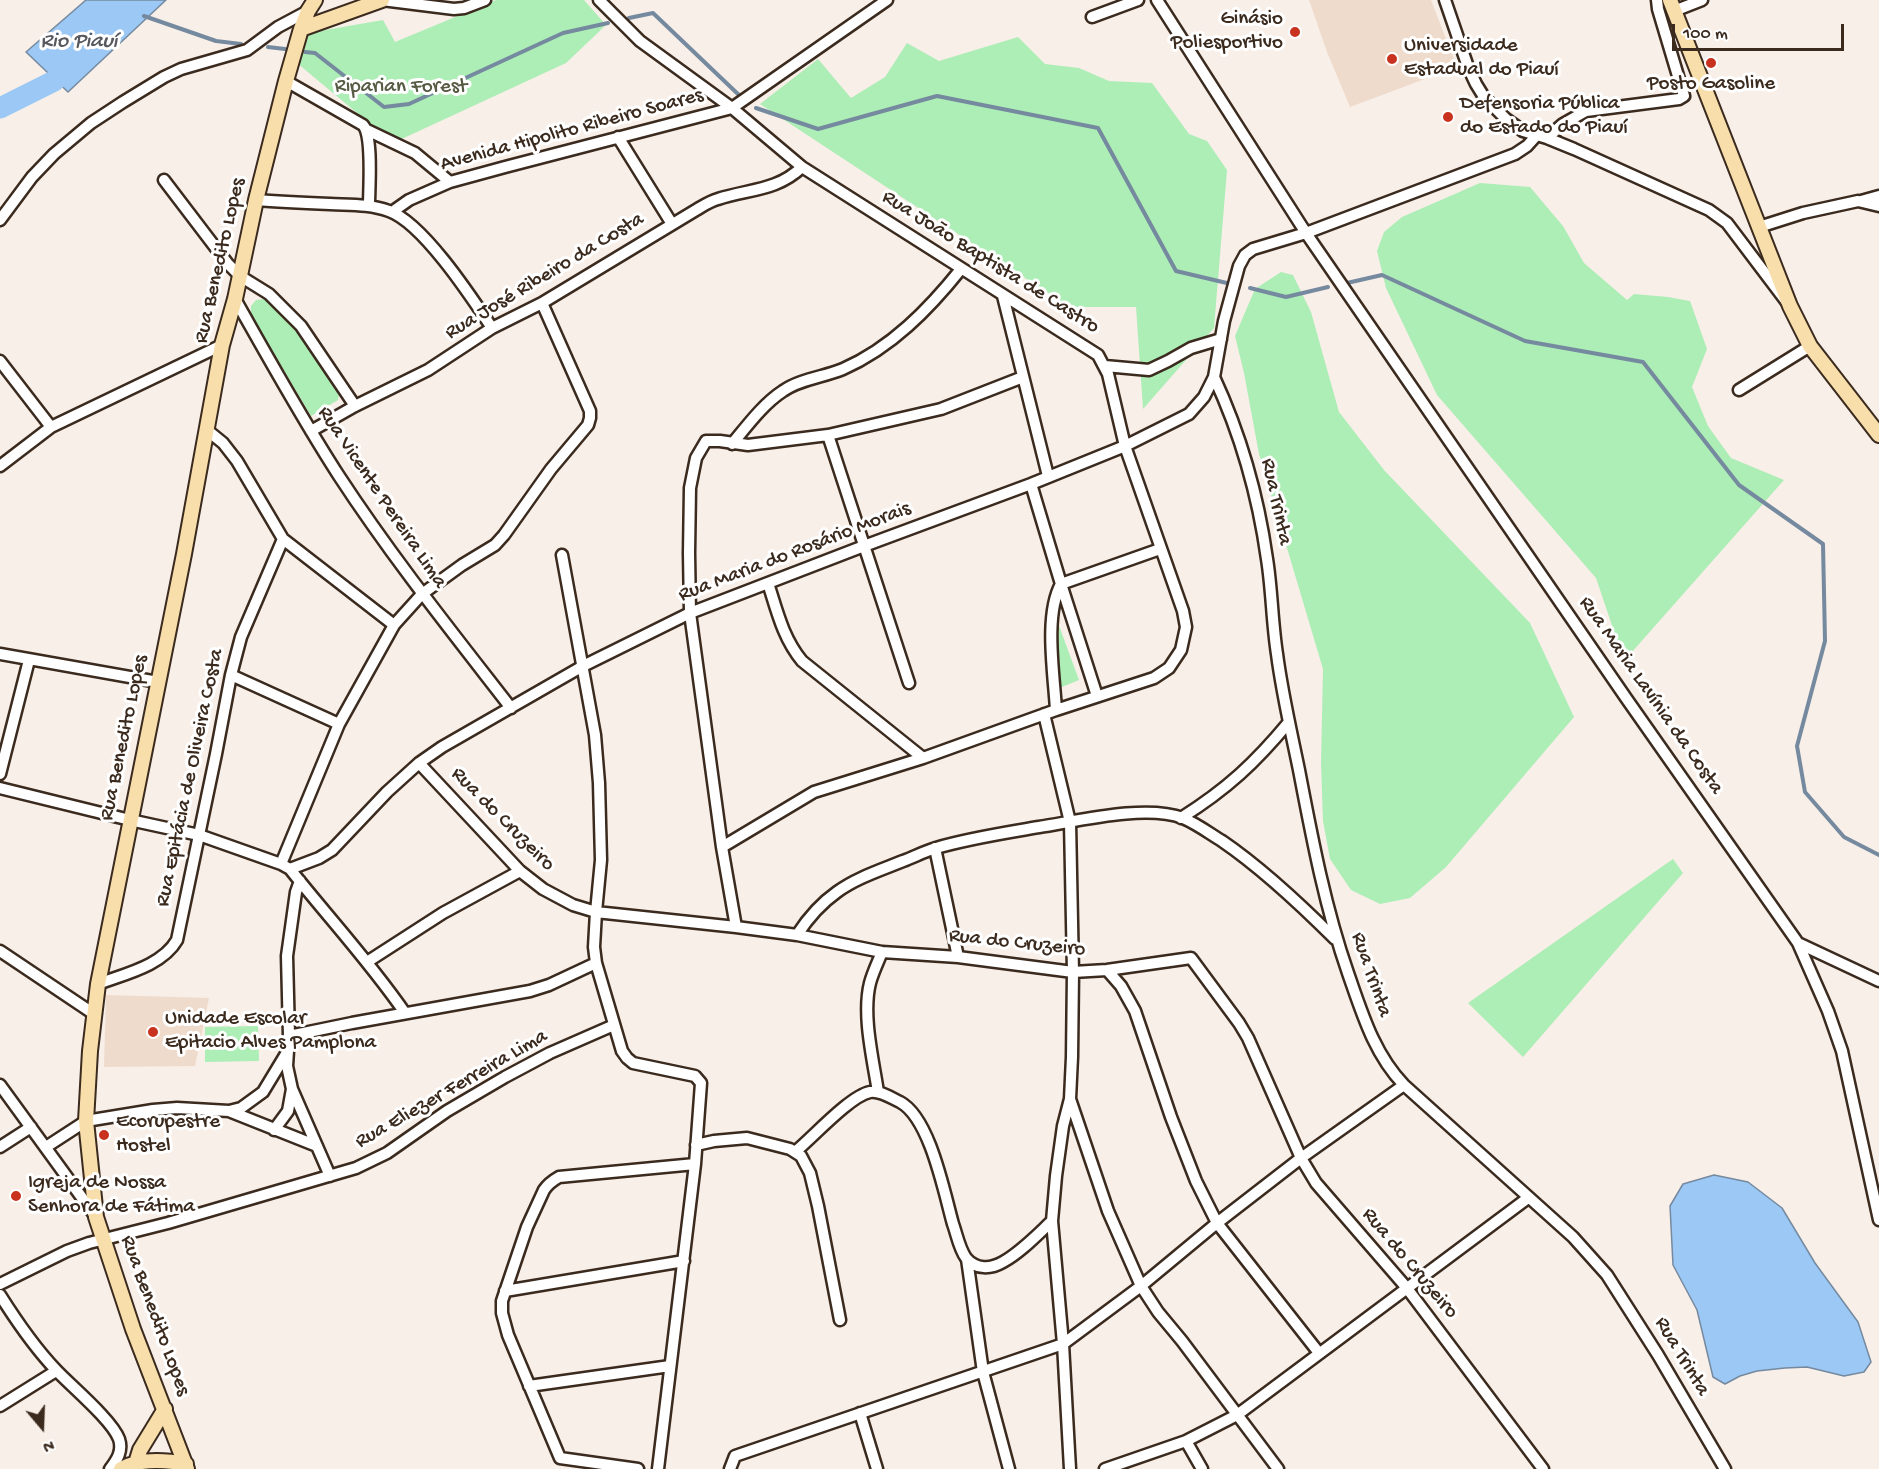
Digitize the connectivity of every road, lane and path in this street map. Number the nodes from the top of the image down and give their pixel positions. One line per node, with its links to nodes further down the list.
1 (382, 0): 2 (street); 13 (main road)
2 (485, 0)
3 (599, 0): 15 (street, Rua João Baptista de Castro)
4 (887, 0): 15 (street)
5 (1138, 0): 12 (street)
6 (1444, 0): 18 (street)
7 (1658, 0): 18 (street)
8 (1702, 0): 11 (street)
9 (1160, 1): 31 (street, Rua Maria Lavínia da Costa)
10 (312, 6): 13 (main road, Rua Benedito Lopes); 28 (street)
11 (1672, 6): 30 (main road)
12 (1092, 17)
13 (301, 29): 14 (main road, Rua Benedito Lopes)
14 (286, 81): 16 (street); 23 (main road, Rua Benedito Lopes)
15 (732, 108): 17 (street, Avenida Hipolito Ribeiro Soares); 19 (street, Rua João Baptista de Castro)
16 (367, 130): 21 (street); 25 (street)
17 (618, 137): 21 (street, Avenida Hipolito Ribeiro Soares); 29 (street)
18 (1542, 137): 31 (street); 37 (street)
19 (802, 167): 29 (street, Rua José Ribeiro da Costa); 32 (street, Rua João Baptista de Castro)
20 (164, 180): 33 (street)
21 (450, 182): 27 (street, Avenida Hipolito Ribeiro Soares)
22 (1879, 196): 24 (street)
23 (256, 200): 25 (street); 33 (main road, Rua Benedito Lopes)
24 (1857, 201): 26 (street); 30 (street)
25 (369, 206): 27 (street)
26 (1879, 206)
27 (392, 212): 38 (street)
28 (0, 220)
29 (672, 224): 36 (street, Rua José Ribeiro da Costa)
30 (1759, 227): 37 (main road)
31 (1306, 233): 39 (street, Rua Maria do Rosário Morais); 96 (street, Rua Maria Lavínia da Costa)
32 (961, 269): 34 (street, Rua João Baptista de Castro); 53 (street)
33 (240, 276): 35 (main road, Rua Benedito Lopes); 47 (street)
34 (1003, 296): 43 (street, Rua João Baptista de Castro); 44 (street)
35 (235, 299): 40 (main road, Rua Benedito Lopes); 50 (street, Rua Vicente Pereira Lima)
36 (542, 303): 38 (street, Rua José Ribeiro da Costa); 64 (street)
37 (1790, 306): 41 (main road)
38 (492, 328): 47 (street, Rua José Ribeiro da Costa)
39 (1221, 339): 43 (street); 45 (street, Rua Maria do Rosário Morais)
40 (222, 345): 48 (street); 49 (main road, Rua Benedito Lopes)
41 (1810, 346): 46 (street); 52 (main road)
42 (0, 361): 48 (street)
43 (1105, 366): 54 (street, Rua João Baptista de Castro)
44 (1023, 377): 51 (street); 56 (street)
45 (1214, 377): 54 (street, Rua Maria do Rosário Morais); 77 (street, Rua Trinta)
46 (1739, 390)
47 (355, 406): 50 (street, Rua José Ribeiro da Costa)
48 (51, 427): 55 (street)
49 (207, 430): 58 (street); 71 (main road, Rua Benedito Lopes)
50 (311, 431): 64 (street, Rua Vicente Pereira Lima)
51 (828, 435): 53 (street); 59 (street)
52 (1879, 435)
53 (732, 444): 65 (street)
54 (1125, 446): 56 (street, Rua Maria do Rosário Morais); 60 (street, Rua João Baptista de Castro)
55 (0, 466)
56 (1048, 476): 57 (street, Rua Maria do Rosário Morais)
57 (1031, 484): 59 (street, Rua Maria do Rosário Morais); 63 (street)
58 (283, 539): 66 (street); 70 (street, Rua Epitácia de Oliveira Costa)
59 (864, 546): 62 (street, Rua Maria do Rosário Morais); 72 (street)
60 (1160, 549): 63 (street); 73 (street, Rua João Baptista de Castro)
61 (562, 555): 69 (street)
62 (768, 583): 65 (street, Rua Maria do Rosário Morais); 79 (street)
63 (1060, 584): 73 (street); 75 (street)
64 (422, 594): 66 (street); 74 (street, Rua Vicente Pereira Lima)
65 (690, 613): 69 (street, Rua Maria do Rosário Morais); 87 (street)
66 (394, 625): 78 (street)
67 (0, 654): 68 (street)
68 (29, 660): 71 (street); 81 (street)
69 (583, 666): 74 (street, Rua Maria do Rosário Morais); 92 (street)
70 (231, 675): 78 (street); 86 (street, Rua Epitácia de Oliveira Costa)
71 (158, 682): 84 (main road, Rua Benedito Lopes)
72 (909, 683)
73 (1097, 696): 75 (street)
74 (511, 708): 80 (street, Rua Maria do Rosário Morais)
75 (1056, 710): 76 (street)
76 (1044, 714): 79 (street); 85 (street)
77 (1289, 722): 83 (street); 95 (street, Rua Trinta)
78 (339, 724): 89 (street)
79 (923, 758): 87 (street)
80 (419, 763): 89 (street, Rua Maria do Rosário Morais); 90 (street, Rua do Cruzeiro)
81 (0, 774)
82 (0, 788): 84 (street)
83 (1181, 818): 85 (street); 95 (street)
84 (130, 820): 86 (street); 105 (main road, Rua Benedito Lopes)
85 (1070, 822): 88 (street); 103 (street)
86 (199, 835): 89 (street); 105 (street, Rua Epitácia de Oliveira Costa)
87 (722, 848): 93 (street)
88 (935, 848): 94 (street); 99 (street)
89 (285, 867): 91 (street)
90 (520, 871): 92 (street, Rua do Cruzeiro); 100 (street)
91 (300, 881): 100 (street); 109 (street)
92 (596, 912): 93 (street, Rua do Cruzeiro); 101 (street)
93 (736, 927): 94 (street, Rua do Cruzeiro)
94 (797, 935): 98 (street, Rua do Cruzeiro)
95 (1337, 942): 112 (street, Rua Trinta)
96 (1798, 943): 104 (street); 130 (street, Rua Maria Lavínia da Costa)
97 (0, 951): 107 (street)
98 (882, 952): 99 (street, Rua do Cruzeiro); 114 (street)
99 (958, 957): 103 (street, Rua do Cruzeiro)
100 (367, 962): 106 (street)
101 (596, 963): 106 (street); 108 (street)
102 (1107, 970): 103 (street, Rua do Cruzeiro); 125 (street, Rua do Cruzeiro); 132 (street)
103 (1073, 972): 115 (street)
104 (1879, 981)
105 (98, 984): 107 (main road, Rua Benedito Lopes)
106 (405, 1013): 109 (street)
107 (94, 1014): 117 (main road, Rua Benedito Lopes)
108 (614, 1025): 120 (street); 127 (street, Rua Eliezer Ferreira Lima)
109 (289, 1036): 110 (street)
110 (287, 1054): 113 (street); 116 (street)
111 (0, 1085): 118 (street)
112 (1404, 1085): 125 (street); 128 (street, Rua Trinta)
113 (292, 1089): 119 (street); 121 (street)
114 (878, 1092): 124 (street); 134 (street)
115 (1070, 1099): 131 (street); 137 (street)
116 (229, 1111): 117 (street); 119 (street)
117 (86, 1121): 123 (street); 129 (main road, Rua Benedito Lopes)
118 (32, 1127): 122 (street); 123 (street)
119 (274, 1130): 121 (street)
120 (696, 1145): 124 (street); 126 (street)
121 (316, 1146): 127 (street)
122 (0, 1147)
123 (46, 1147): 129 (street)
124 (796, 1151): 141 (street)
125 (1301, 1158): 132 (street); 138 (street, Rua do Cruzeiro)
126 (695, 1164): 135 (street); 139 (street)
127 (330, 1176): 133 (street, Rua Eliezer Ferreira Lima)
128 (1528, 1198): 138 (street); 167 (street, Rua Trinta)
129 (96, 1218): 133 (main road, Rua Benedito Lopes)
130 (1879, 1220)
131 (1052, 1221): 134 (street); 142 (street)
132 (1216, 1224): 137 (street); 143 (street)
133 (104, 1239): 136 (street, Rua Eliezer Ferreira Lima); 149 (main road, Rua Benedito Lopes)
134 (967, 1259): 146 (street)
135 (684, 1261): 139 (street); 144 (street)
136 (1, 1281)
137 (1141, 1286): 142 (street); 151 (street)
138 (1406, 1287): 143 (street); 166 (street, Rua do Cruzeiro)
139 (505, 1291): 147 (street)
140 (0, 1295): 145 (street)
141 (840, 1320)
142 (1063, 1344): 146 (street); 162 (street)
143 (1319, 1353): 151 (street)
144 (670, 1366): 147 (street); 158 (street)
145 (56, 1371): 148 (street); 155 (street)
146 (983, 1372): 150 (street); 161 (street)
147 (529, 1386): 157 (street)
148 (0, 1406)
149 (165, 1409): 153 (main road); 154 (main road, Rua Benedito Lopes)
150 (860, 1413): 159 (street); 160 (street)
151 (1237, 1415): 152 (street); 165 (street)
152 (1186, 1441): 163 (street); 164 (street)
153 (136, 1463): 154 (main road); 156 (main road)
154 (185, 1467)
155 (110, 1469)
156 (121, 1469)
157 (638, 1469)
158 (658, 1469)
159 (730, 1469)
160 (878, 1469)
161 (1009, 1469)
162 (1070, 1469)
163 (1105, 1469)
164 (1202, 1469)
165 (1278, 1469)
166 (1543, 1469)
167 (1723, 1469)

